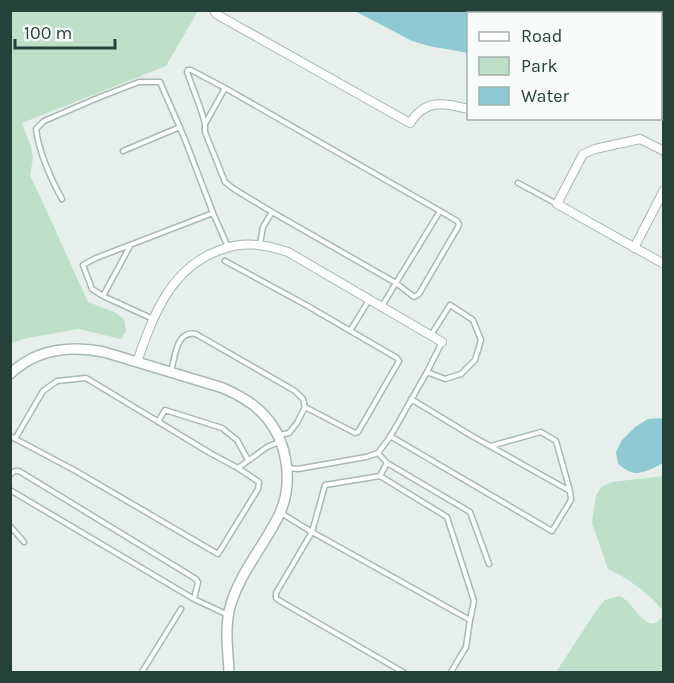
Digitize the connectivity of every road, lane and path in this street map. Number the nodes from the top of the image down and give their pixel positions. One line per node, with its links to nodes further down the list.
1 (214, 10): 3 (street)
2 (225, 88): 4 (lane); 4 (lane); 12 (lane)
3 (467, 109)
4 (205, 124): 13 (lane)
5 (180, 127): 6 (lane); 10 (lane); 14 (lane)
6 (123, 151)
7 (663, 152): 11 (street)
8 (518, 183): 11 (lane)
9 (663, 190): 18 (street)
10 (62, 199)
11 (557, 204): 18 (street)
12 (440, 211): 21 (lane); 21 (lane)
13 (272, 212): 15 (lane); 21 (lane)
14 (213, 213): 16 (lane); 17 (lane)
15 (260, 244): 17 (street); 23 (street)
16 (130, 245): 22 (lane); 22 (lane)
17 (228, 247): 25 (street)
18 (634, 248): 20 (street)
19 (225, 261): 26 (lane)
20 (663, 264)
21 (396, 283): 24 (lane)
22 (103, 296): 25 (lane)
23 (369, 300): 24 (street); 26 (lane)
24 (381, 307): 27 (street)
25 (154, 319): 29 (street)
26 (350, 331): 34 (lane)
27 (431, 336): 28 (street); 31 (lane)
28 (442, 342): 31 (lane)
29 (136, 362): 30 (street); 32 (street)
30 (171, 372): 34 (lane); 38 (street)
31 (427, 372): 33 (lane)
32 (10, 375)
33 (411, 399): 36 (lane); 39 (lane)
34 (305, 407): 38 (lane)
35 (158, 422): 37 (lane); 41 (lane); 44 (lane)
36 (390, 436): 40 (lane); 48 (lane)
37 (13, 438): 44 (lane)
38 (279, 439): 41 (lane); 43 (street)
39 (491, 446): 48 (lane); 48 (lane)
40 (378, 453): 42 (lane); 43 (lane)
41 (248, 460): 44 (lane)
42 (387, 463): 46 (lane); 53 (lane)
43 (287, 467): 49 (street)
44 (238, 468)
45 (10, 474): 54 (lane)
46 (380, 476): 51 (lane); 57 (lane)
47 (10, 490): 54 (lane)
48 (570, 491)
49 (280, 513): 51 (lane); 56 (street)
50 (10, 526): 52 (lane)
51 (312, 532): 57 (lane); 60 (lane)
52 (24, 542)
53 (489, 564)
54 (194, 599): 56 (lane)
55 (181, 609): 58 (lane)
56 (228, 615): 59 (street)
57 (470, 620): 61 (lane)
58 (142, 672)
59 (229, 672)
60 (403, 672)
61 (451, 672)

